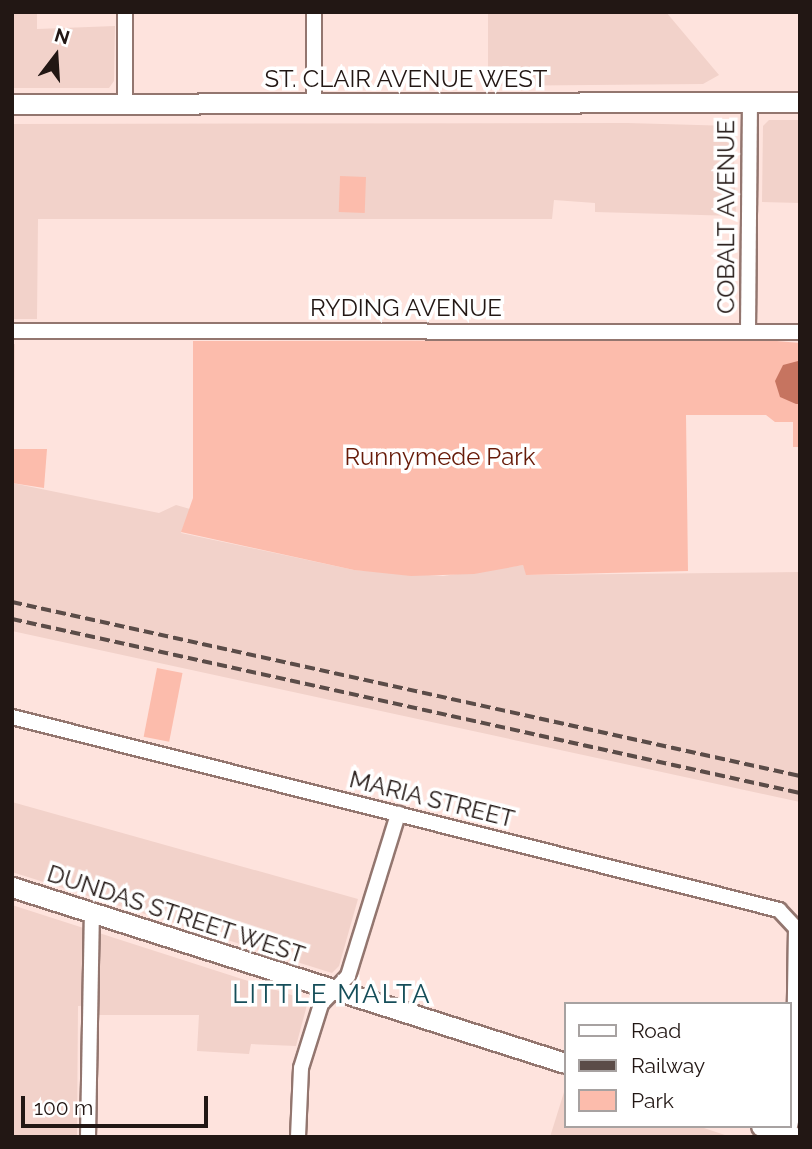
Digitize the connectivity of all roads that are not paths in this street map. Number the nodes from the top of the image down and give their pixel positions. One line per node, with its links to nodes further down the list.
1 (125, 12): 6 (street)
2 (314, 12): 4 (street)
3 (800, 102): 7 (main road, ST. CLAIR AVENUE WEST)
4 (314, 103): 6 (main road, ST. CLAIR AVENUE WEST); 7 (main road, ST. CLAIR AVENUE WEST)
5 (12, 104): 6 (main road, ST. CLAIR AVENUE WEST)
6 (125, 104)
7 (750, 104): 9 (street, COBALT AVENUE)
8 (12, 331): 9 (street, RYDING AVENUE)
9 (748, 331): 10 (street, RYDING AVENUE)
10 (800, 332)
11 (12, 717): 12 (street, MARIA STREET)
12 (398, 814): 15 (street, MARIA STREET); 16 (street)
13 (12, 887): 14 (main road, DUNDAS STREET WEST)
14 (92, 912): 16 (main road, DUNDAS STREET WEST); 20 (street)
15 (798, 964): 19 (street, MARIA STREET)
16 (336, 990): 17 (main road, DUNDAS STREET WEST); 21 (street)
17 (564, 1063)
18 (767, 1128): 19 (main road)
19 (791, 1136)
20 (88, 1137)
21 (298, 1137)

